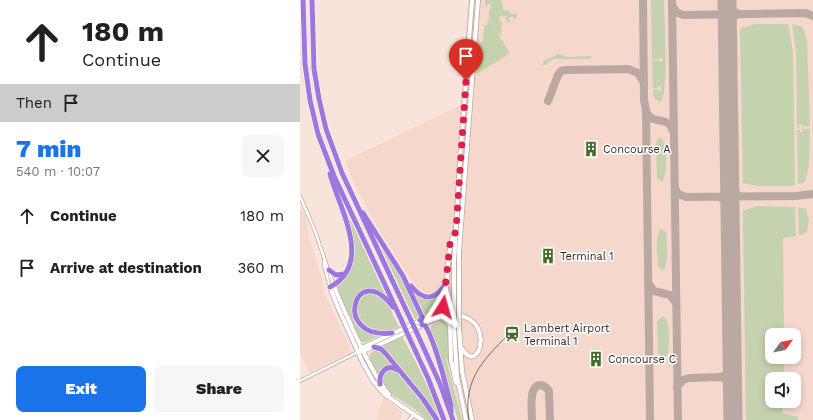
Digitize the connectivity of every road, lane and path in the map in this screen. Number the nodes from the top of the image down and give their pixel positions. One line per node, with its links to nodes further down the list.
1 (303, 0): 5 (highway)
2 (312, 0): 7 (highway)
3 (472, 0): 8 (street)
4 (478, 0): 18 (street, bridge)
5 (323, 150): 11 (highway); 15 (highway)
6 (300, 196): 9 (street)
7 (355, 201): 12 (highway); 31 (highway, bridge)
8 (456, 231): 13 (street); 18 (street, bridge)
9 (323, 256): 10 (street); 14 (street)
10 (329, 270): 11 (highway); 14 (street)
11 (345, 274): 14 (highway)
12 (406, 281): 13 (highway); 17 (highway)
13 (446, 283): 17 (street)
14 (332, 286): 20 (street); 24 (street)
15 (400, 317): 19 (highway); 36 (highway, bridge)
16 (440, 317): 17 (street); 21 (street); 29 (street)
17 (422, 322): 19 (street); 22 (street); 31 (highway)
18 (457, 327): 21 (street); 29 (street)
19 (392, 333): 22 (street)
20 (358, 340): 22 (street); 23 (street)
21 (460, 345): 39 (street)
22 (372, 346): 23 (street); 25 (street); 26 (highway)
23 (363, 350): 24 (street); 25 (street)
24 (358, 352): 27 (street); 30 (street)
25 (368, 362): 28 (street)
26 (399, 371): 28 (highway); 35 (highway)
27 (300, 380)
28 (380, 384): 30 (street)
29 (460, 392): 38 (street)
30 (390, 397): 32 (street)
31 (451, 412): 37 (highway)
32 (415, 415): 33 (street); 34 (street)
33 (409, 420)
34 (422, 420)
35 (437, 420)
36 (444, 420)
37 (453, 420)
38 (466, 420)
39 (472, 420)

